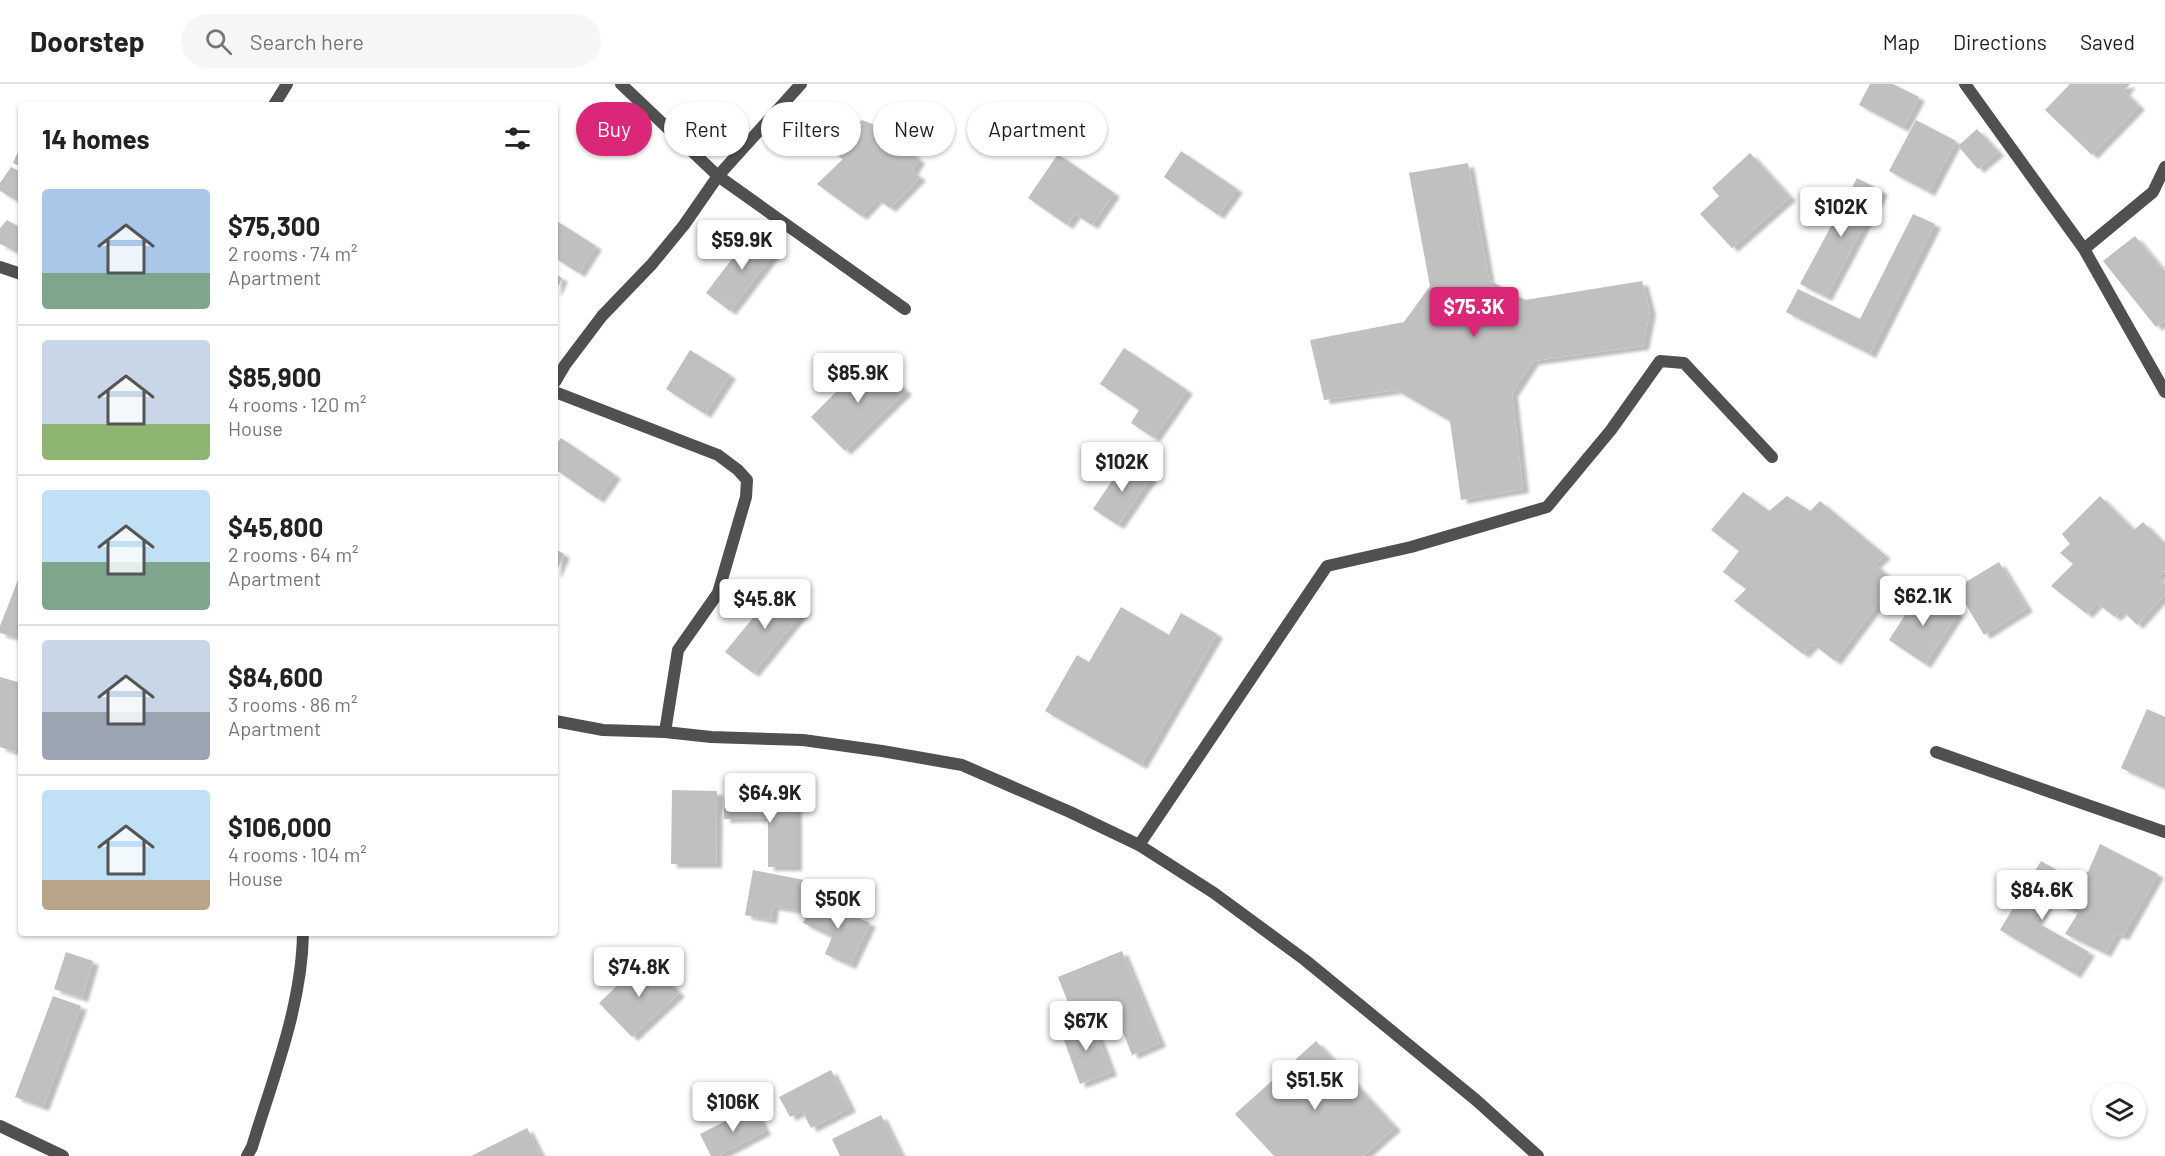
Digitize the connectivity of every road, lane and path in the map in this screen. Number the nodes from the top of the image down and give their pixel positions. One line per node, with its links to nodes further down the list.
1 (287, 84): 5 (street)
2 (621, 84): 7 (street)
3 (801, 84): 7 (street)
4 (1965, 84): 8 (street)
5 (276, 102)
6 (2165, 167): 8 (street)
7 (718, 176): 11 (street); 12 (street)
8 (2084, 249): 13 (street)
9 (0, 267): 10 (street)
10 (18, 273)
11 (905, 309)
12 (558, 377)
13 (2165, 392)
14 (558, 393): 17 (street)
15 (1772, 457): 20 (street)
16 (558, 722): 17 (street)
17 (665, 732): 20 (street)
18 (1936, 752): 19 (street)
19 (2165, 832)
20 (1139, 845): 25 (street)
21 (303, 936): 24 (street)
22 (0, 1126): 23 (street)
23 (63, 1156)
24 (247, 1156)
25 (1539, 1156)

